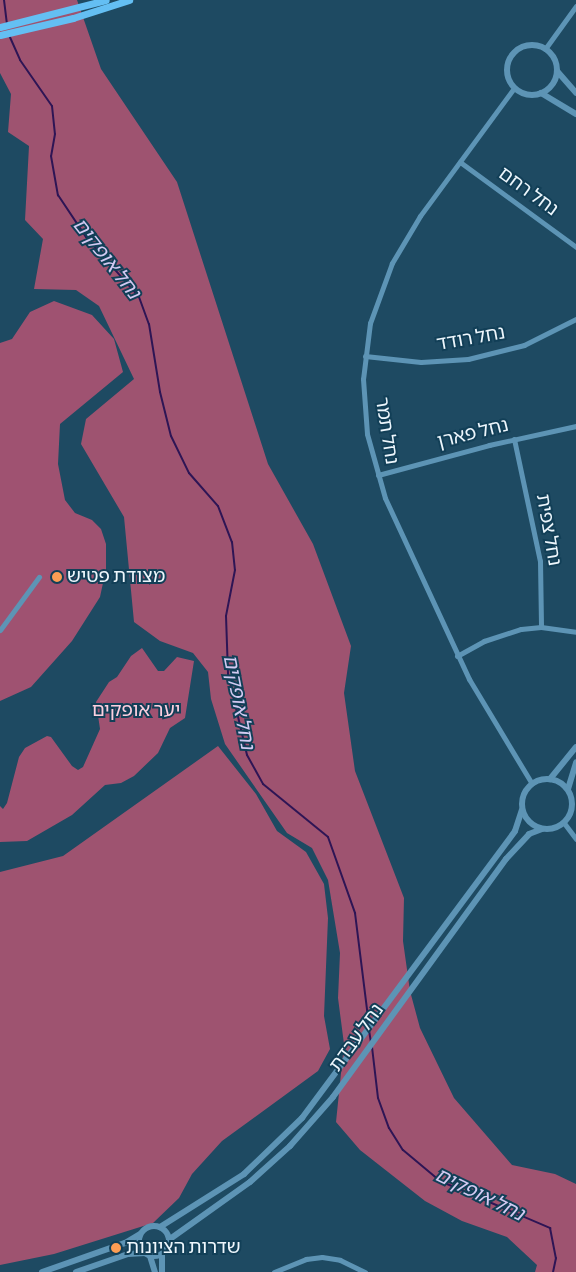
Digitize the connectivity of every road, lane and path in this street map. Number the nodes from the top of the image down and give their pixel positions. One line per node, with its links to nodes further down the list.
1 (106, 0): 4 (main road)
2 (129, 0): 4 (main road)
3 (576, 6): 7 (street)
4 (71, 15): 5 (main road); 6 (main road)
5 (0, 27)
6 (0, 35)
7 (545, 49): 8 (street); 9 (street)
8 (557, 71): 10 (street); 11 (street)
9 (514, 88): 11 (street); 13 (street, נחל תמר)
10 (576, 93)
11 (542, 94): 12 (street)
12 (576, 114)
13 (460, 162): 14 (street, נחל רחם); 16 (street, נחל תמר)
14 (576, 247)
15 (576, 319): 16 (street, נחל רודד)
16 (365, 356): 19 (street, נחל תמר)
17 (576, 426): 18 (street, נחל פארן)
18 (514, 439): 19 (street, נחל פארן); 21 (street, נחל צפית)
19 (378, 475): 24 (street, נחל תמר)
20 (39, 577): 22 (street)
21 (541, 627): 23 (street); 24 (street)
22 (0, 630)
23 (576, 632)
24 (458, 656): 28 (street, נחל תמר)
25 (576, 747): 27 (street)
26 (576, 762): 29 (street)
27 (550, 779): 28 (street); 29 (street)
28 (532, 784): 30 (street)
29 (568, 789): 31 (street)
30 (522, 810): 32 (street); 34 (street, נחל עבדת)
31 (564, 823): 32 (street); 33 (street)
32 (542, 829): 36 (street, נחל עבדת)
33 (576, 839)
34 (160, 1227): 35 (street); 36 (street)
35 (140, 1234): 37 (street); 39 (street)
36 (170, 1239): 38 (street)
37 (147, 1254): 38 (street); 40 (street); 41 (street)
38 (162, 1254): 42 (street)
39 (42, 1272)
40 (76, 1272)
41 (155, 1272)
42 (162, 1272)
43 (274, 1272): 44 (street)
44 (365, 1272)

